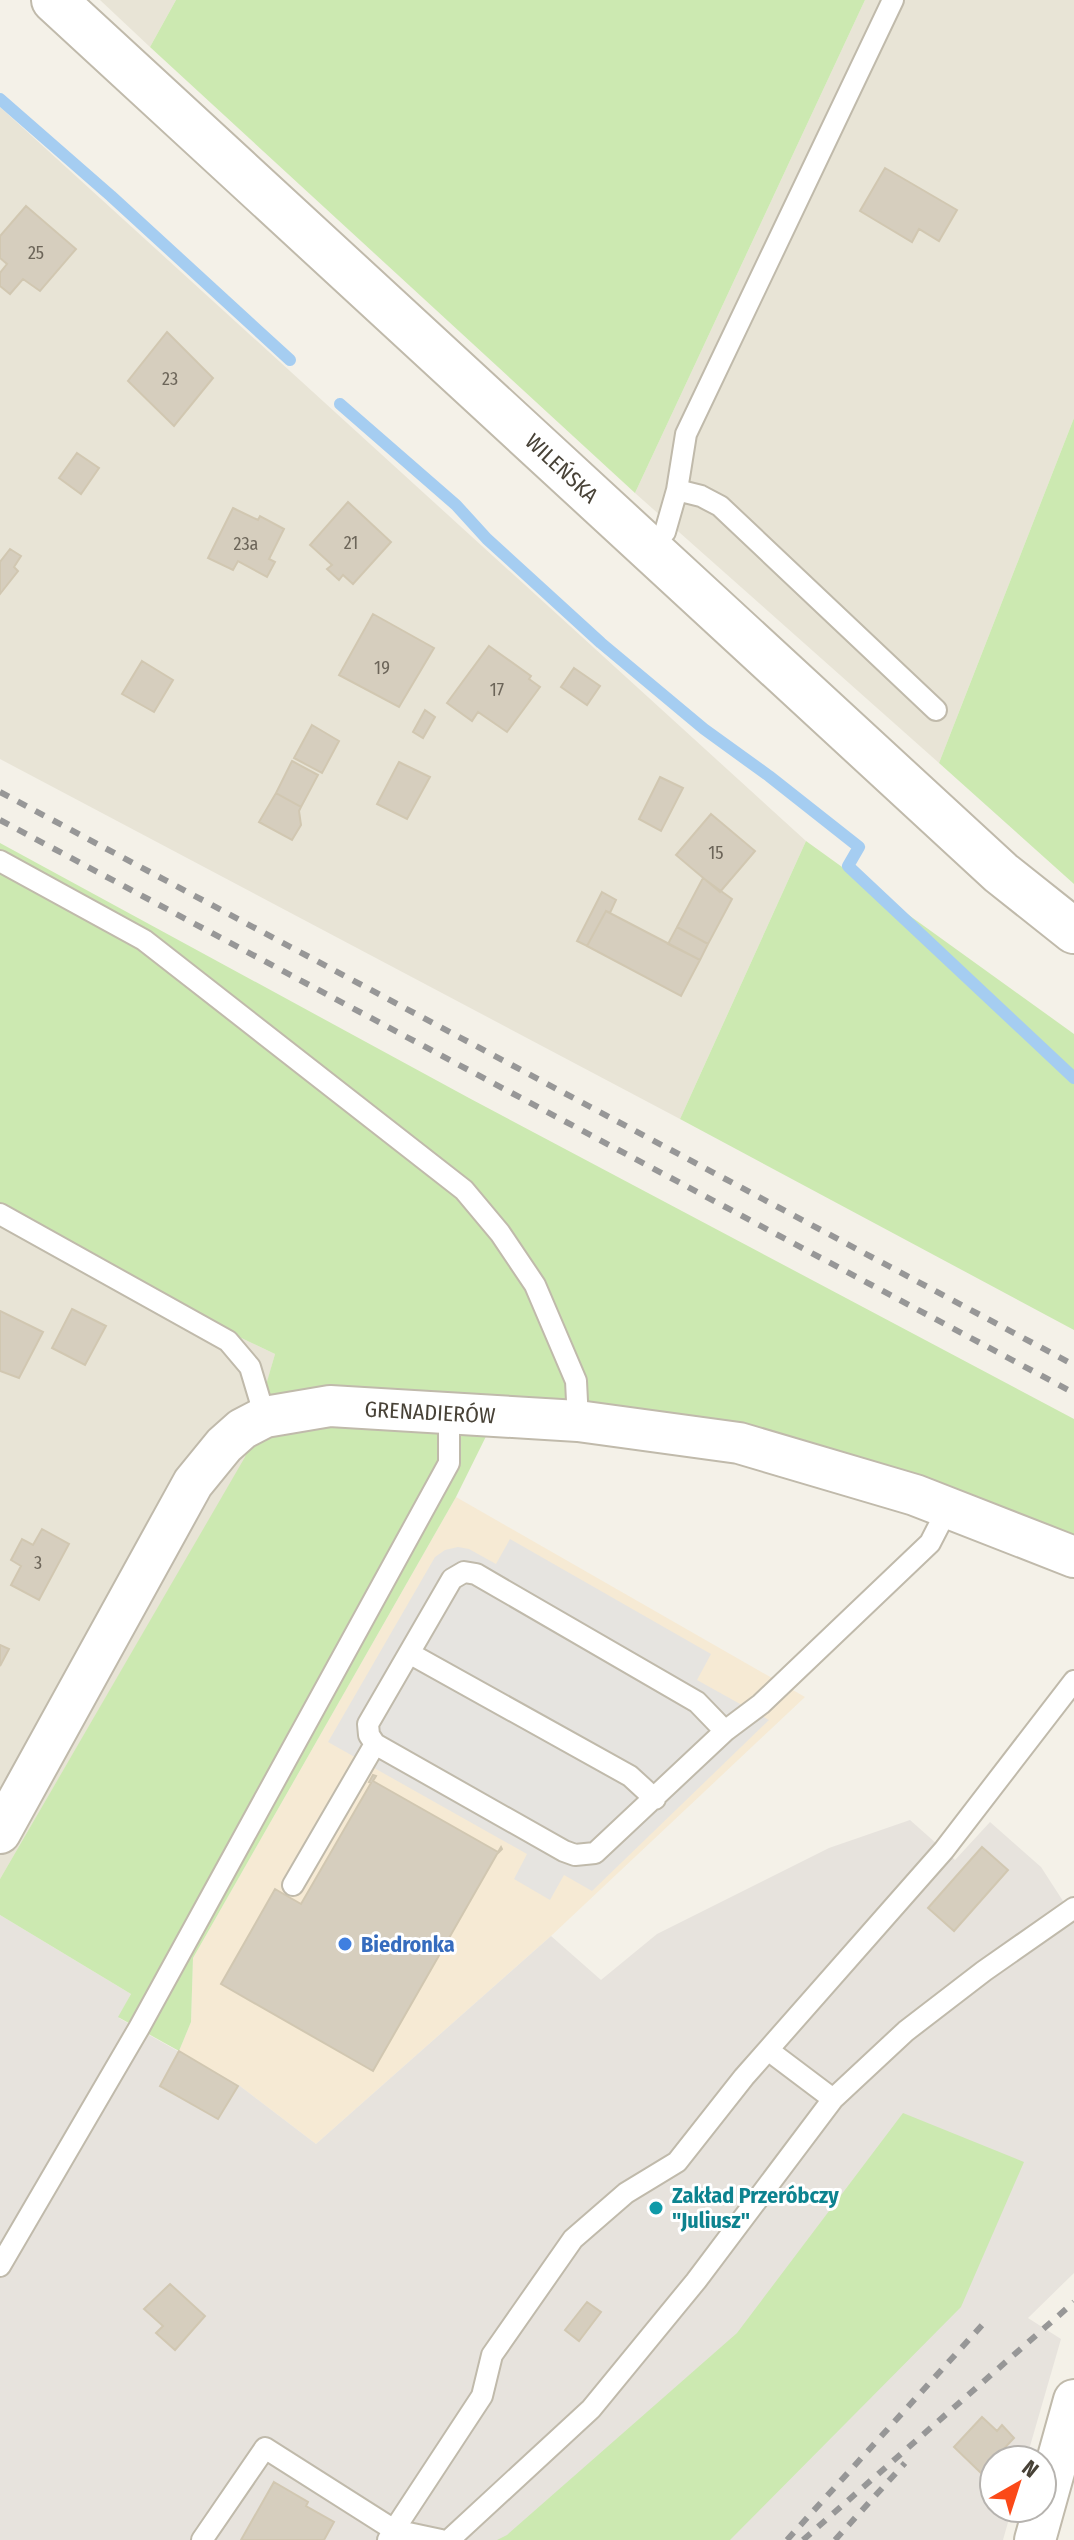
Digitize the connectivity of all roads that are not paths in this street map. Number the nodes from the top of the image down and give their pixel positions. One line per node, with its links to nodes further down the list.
1 (54, 0): 4 (street, WILEŃSKA)
2 (893, 0): 3 (lane)
3 (677, 490): 4 (lane); 5 (lane)
4 (649, 549): 7 (street, WILEŃSKA)
5 (936, 710)
6 (0, 861): 11 (lane)
7 (1074, 931)
8 (0, 1214): 10 (lane)
9 (449, 1412): 10 (street, GRENADIERÓW); 11 (street, GRENADIERÓW); 24 (lane)
10 (265, 1417): 19 (street, GRENADIERÓW)
11 (578, 1421): 12 (street, GRENADIERÓW)
12 (948, 1508): 13 (street, GRENADIERÓW); 16 (lane)
13 (1074, 1557)
14 (409, 1653): 16 (lane); 17 (lane); 18 (lane)
15 (1074, 1681): 22 (lane)
16 (725, 1731): 18 (lane)
17 (375, 1744): 18 (lane); 20 (lane)
18 (655, 1799)
19 (0, 1833)
20 (293, 1885)
21 (1074, 1908): 23 (lane)
22 (768, 2050): 23 (lane); 26 (lane)
23 (833, 2099): 29 (lane)
24 (0, 2266)
25 (1074, 2400): 30 (street)
26 (391, 2535): 27 (lane); 28 (lane)
27 (202, 2540)
28 (441, 2540)
29 (449, 2540)
30 (1035, 2540)

